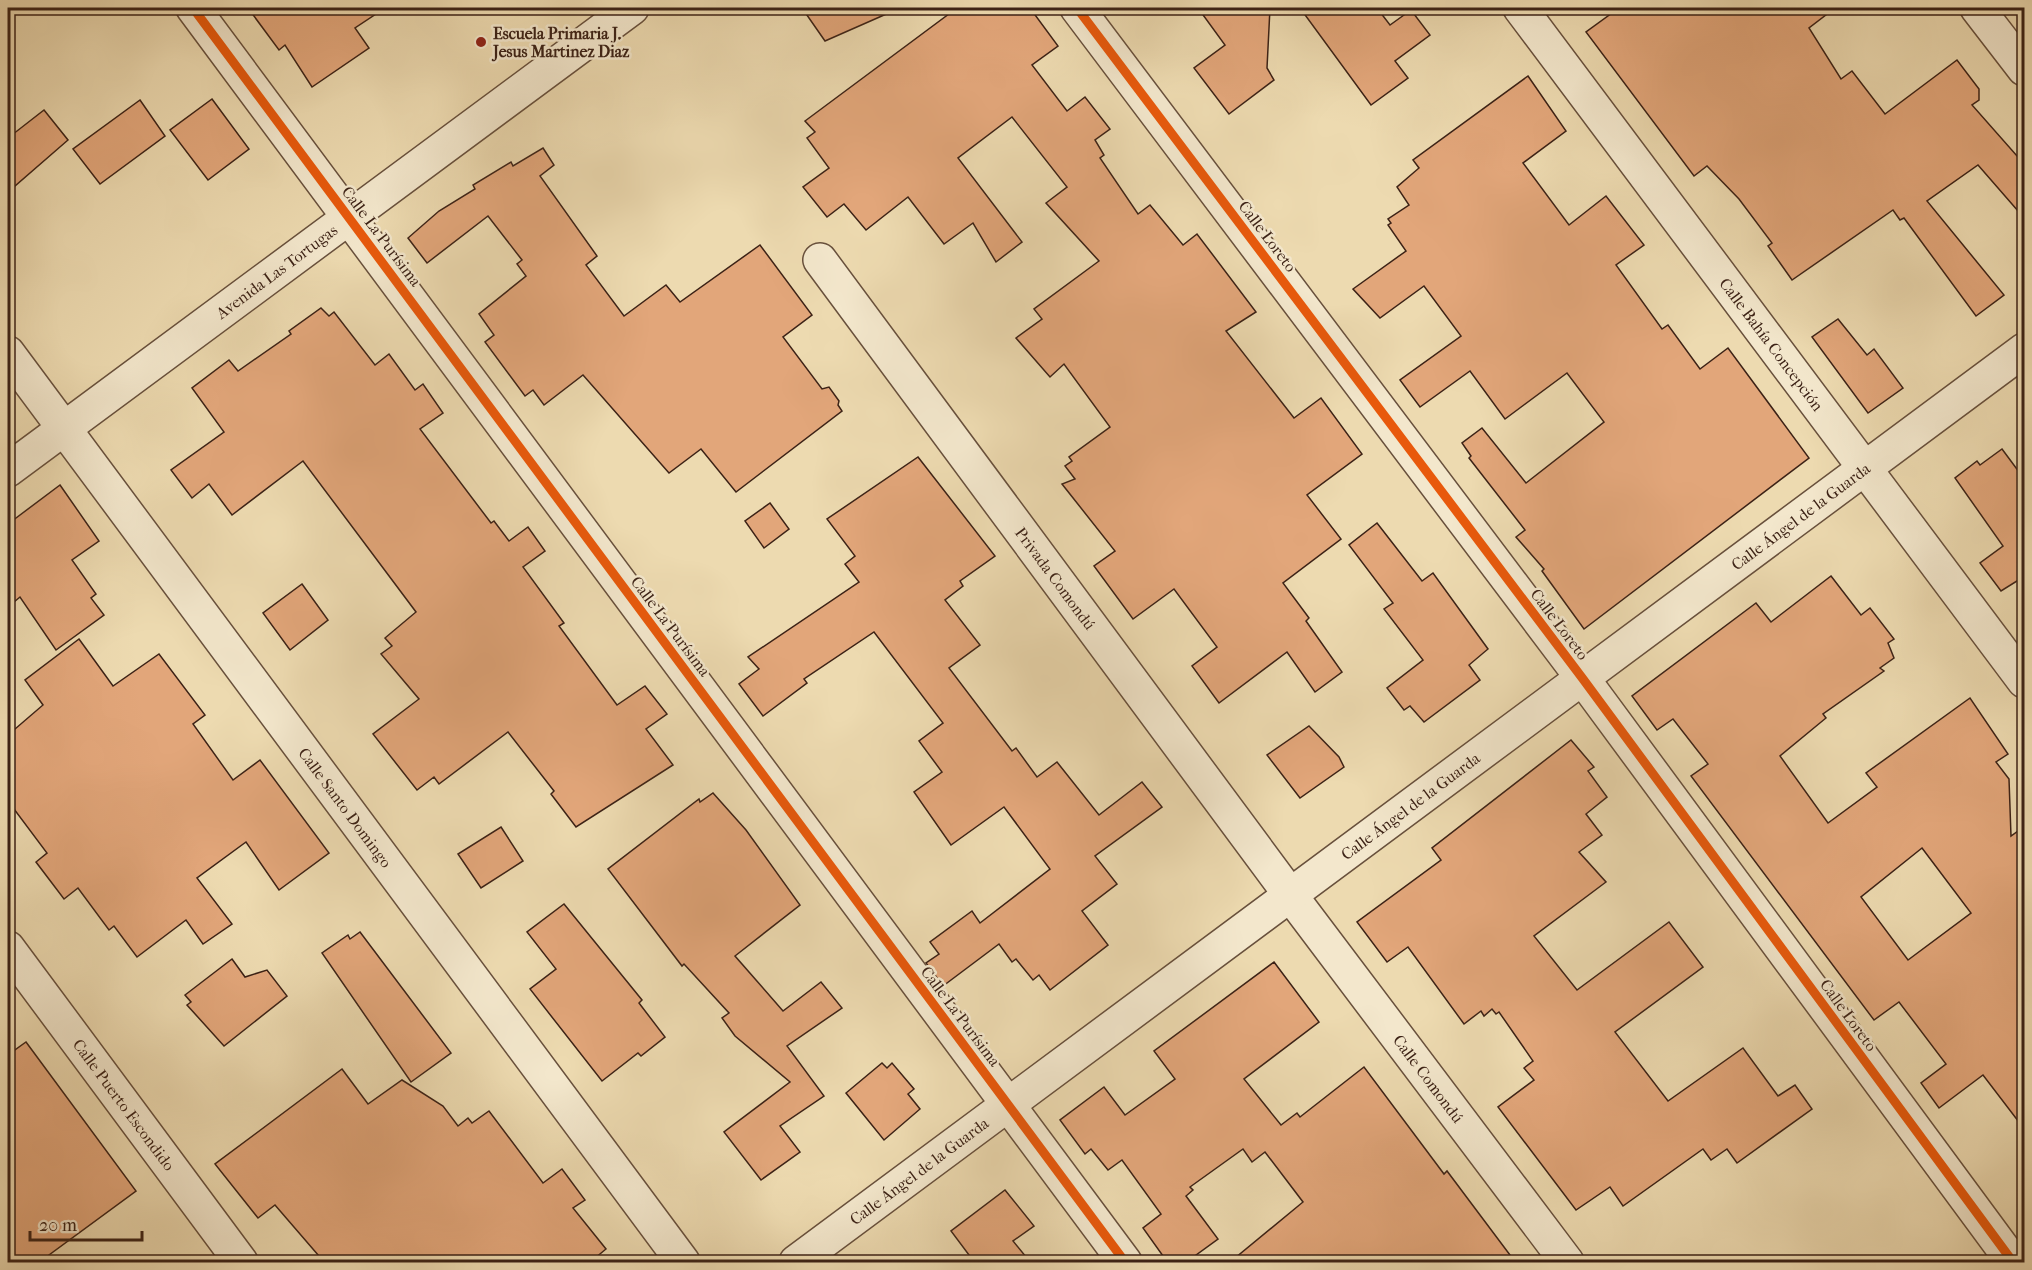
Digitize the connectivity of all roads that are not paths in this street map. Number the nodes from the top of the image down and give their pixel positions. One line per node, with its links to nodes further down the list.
1 (193, 8): 7 (street, Calle La Purísima)
2 (632, 8): 7 (street, Avenida Las Tortugas)
3 (1077, 8): 14 (street, Calle Loreto)
4 (1520, 8): 12 (street, Calle Bahía Concepción)
5 (1977, 8): 6 (street)
6 (2025, 69)
7 (349, 217): 11 (street, Avenida Las Tortugas); 18 (street, Calle La Purísima)
8 (820, 261): 16 (street, Privada Comondú)
9 (2025, 350): 12 (street, Calle Ángel de la Guarda)
10 (8, 353): 11 (street, Calle Santo Domingo)
11 (64, 428): 13 (street, Avenida Las Tortugas); 20 (street, Calle Santo Domingo)
12 (1865, 468): 14 (street, Calle Ángel de la Guarda); 15 (street, Calle Bahía Concepción)
13 (8, 470)
14 (1583, 679): 16 (street, Calle Ángel de la Guarda); 24 (street, Calle Loreto)
15 (2025, 681)
16 (1291, 896): 18 (street, Calle Ángel de la Guarda); 23 (street, Calle Comondú)
17 (8, 948): 19 (street, Calle Puerto Escondido)
18 (1009, 1106): 21 (street, Calle Ángel de la Guarda); 22 (street, Calle La Purísima)
19 (241, 1263)
20 (683, 1263)
21 (796, 1263)
22 (1125, 1263)
23 (1567, 1263)
24 (2013, 1263)

